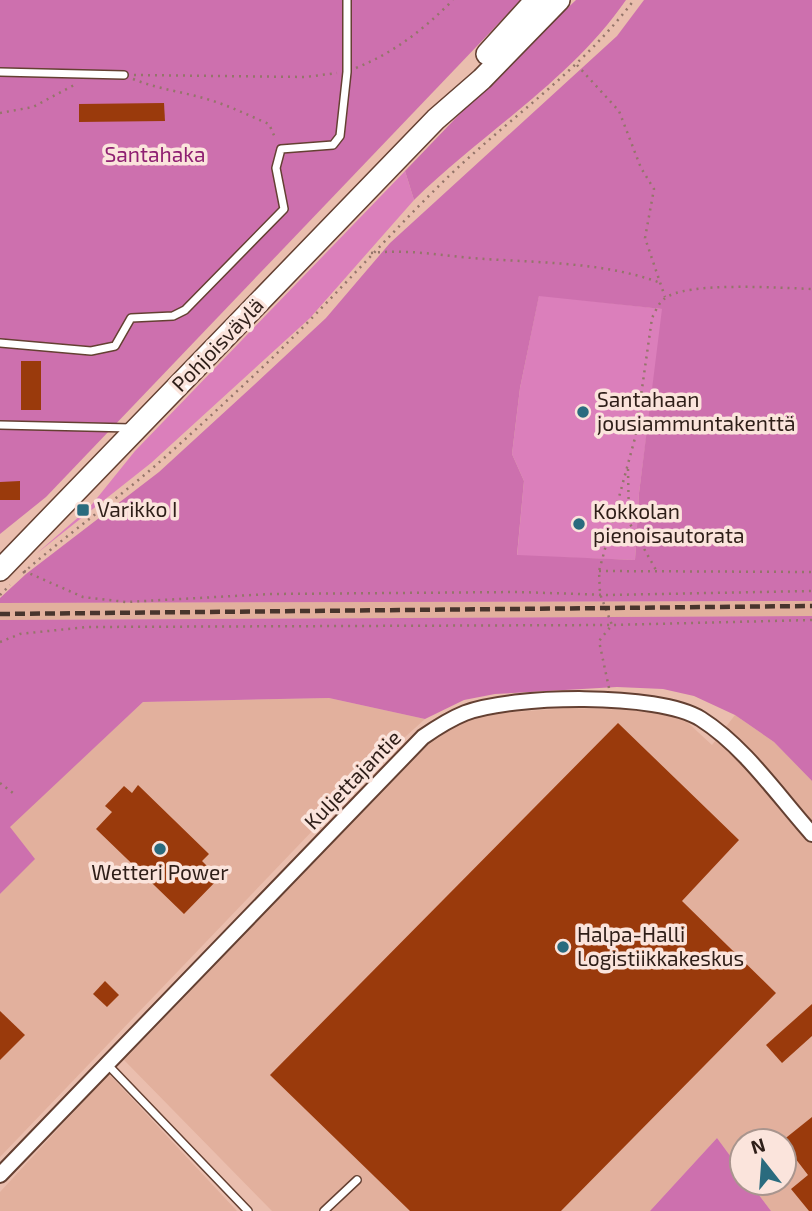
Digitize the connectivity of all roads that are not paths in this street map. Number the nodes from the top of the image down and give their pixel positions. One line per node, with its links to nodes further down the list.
1 (347, 0): 7 (lane)
2 (536, 0): 6 (main road, Pohjoisväylä)
3 (559, 0): 6 (main road, Pohjoisväylä)
4 (0, 72): 5 (lane)
5 (124, 75)
6 (436, 120): 9 (main road, Pohjoisväylä)
7 (0, 343)
8 (0, 425): 9 (lane)
9 (138, 428): 10 (main road, Pohjoisväylä)
10 (0, 570)
11 (812, 834): 12 (street, Kuljettajantie)
12 (106, 1064): 13 (street, Kuljettajantie); 15 (lane)
13 (0, 1175)
14 (357, 1180): 16 (lane)
15 (248, 1211)
16 (324, 1211)

